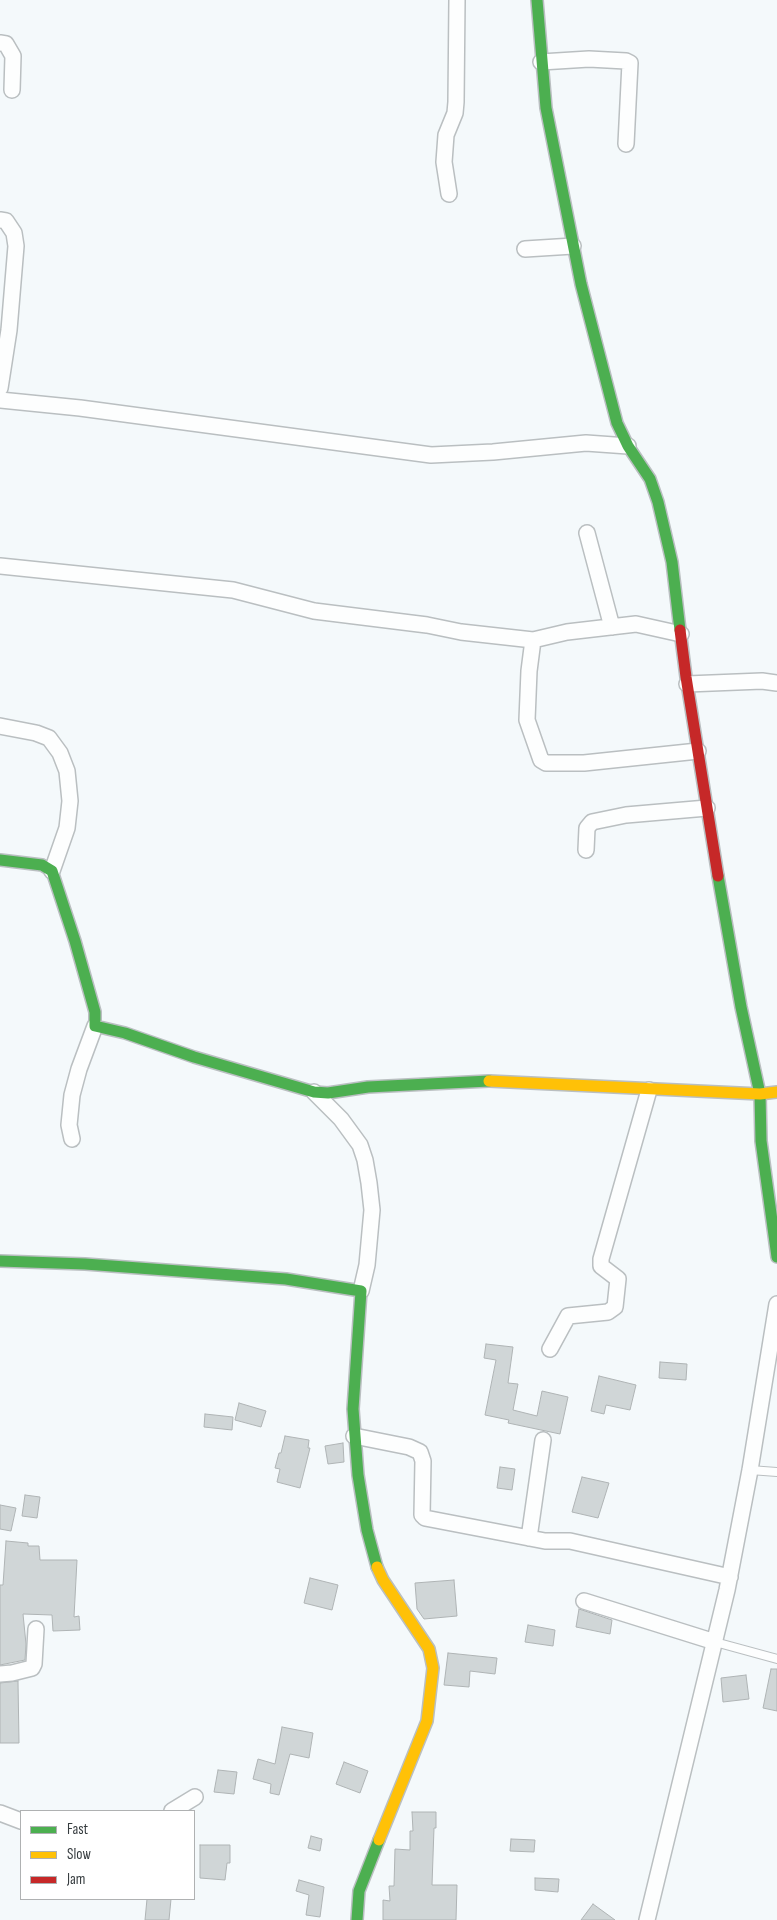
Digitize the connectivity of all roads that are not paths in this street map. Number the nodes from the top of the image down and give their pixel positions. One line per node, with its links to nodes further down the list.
1 (457, 0): 7 (street)
2 (536, 0): 4 (street)
3 (0, 43): 5 (street)
4 (541, 62): 6 (street); 9 (street)
5 (12, 90)
6 (626, 144)
7 (449, 194)
8 (0, 220): 11 (street)
9 (573, 246): 10 (street); 13 (street)
10 (526, 249)
11 (0, 388)
12 (0, 400): 13 (street)
13 (628, 446): 17 (street)
14 (587, 533): 16 (street)
15 (0, 566): 18 (street)
16 (612, 626): 17 (street); 18 (street)
17 (680, 634): 20 (street)
18 (533, 640): 22 (street)
19 (777, 683): 20 (street)
20 (687, 684): 22 (street)
21 (0, 726): 26 (street)
22 (698, 751): 23 (street)
23 (706, 808): 24 (street); 31 (street)
24 (586, 850)
25 (0, 860): 26 (street)
26 (52, 871): 27 (street)
27 (94, 1026): 29 (street); 32 (street)
28 (649, 1090): 29 (street); 31 (street); 37 (street)
29 (314, 1092): 35 (street)
30 (777, 1092): 31 (street)
31 (760, 1094): 33 (street)
32 (72, 1139)
33 (777, 1257)
34 (0, 1261): 35 (street)
35 (361, 1291): 38 (street)
36 (777, 1304): 40 (street)
37 (550, 1349)
38 (354, 1436): 42 (street); 53 (street)
39 (543, 1440): 42 (street)
40 (750, 1470): 41 (lane); 43 (street)
41 (777, 1472)
42 (528, 1538): 43 (street)
43 (730, 1577): 46 (street)
44 (584, 1601): 46 (street)
45 (36, 1629): 48 (street)
46 (715, 1642): 47 (lane); 54 (street)
47 (777, 1658)
48 (0, 1674)
49 (194, 1798): 50 (street)
50 (174, 1810)
51 (0, 1812): 52 (street)
52 (20, 1821)
53 (357, 1920)
54 (647, 1920)

